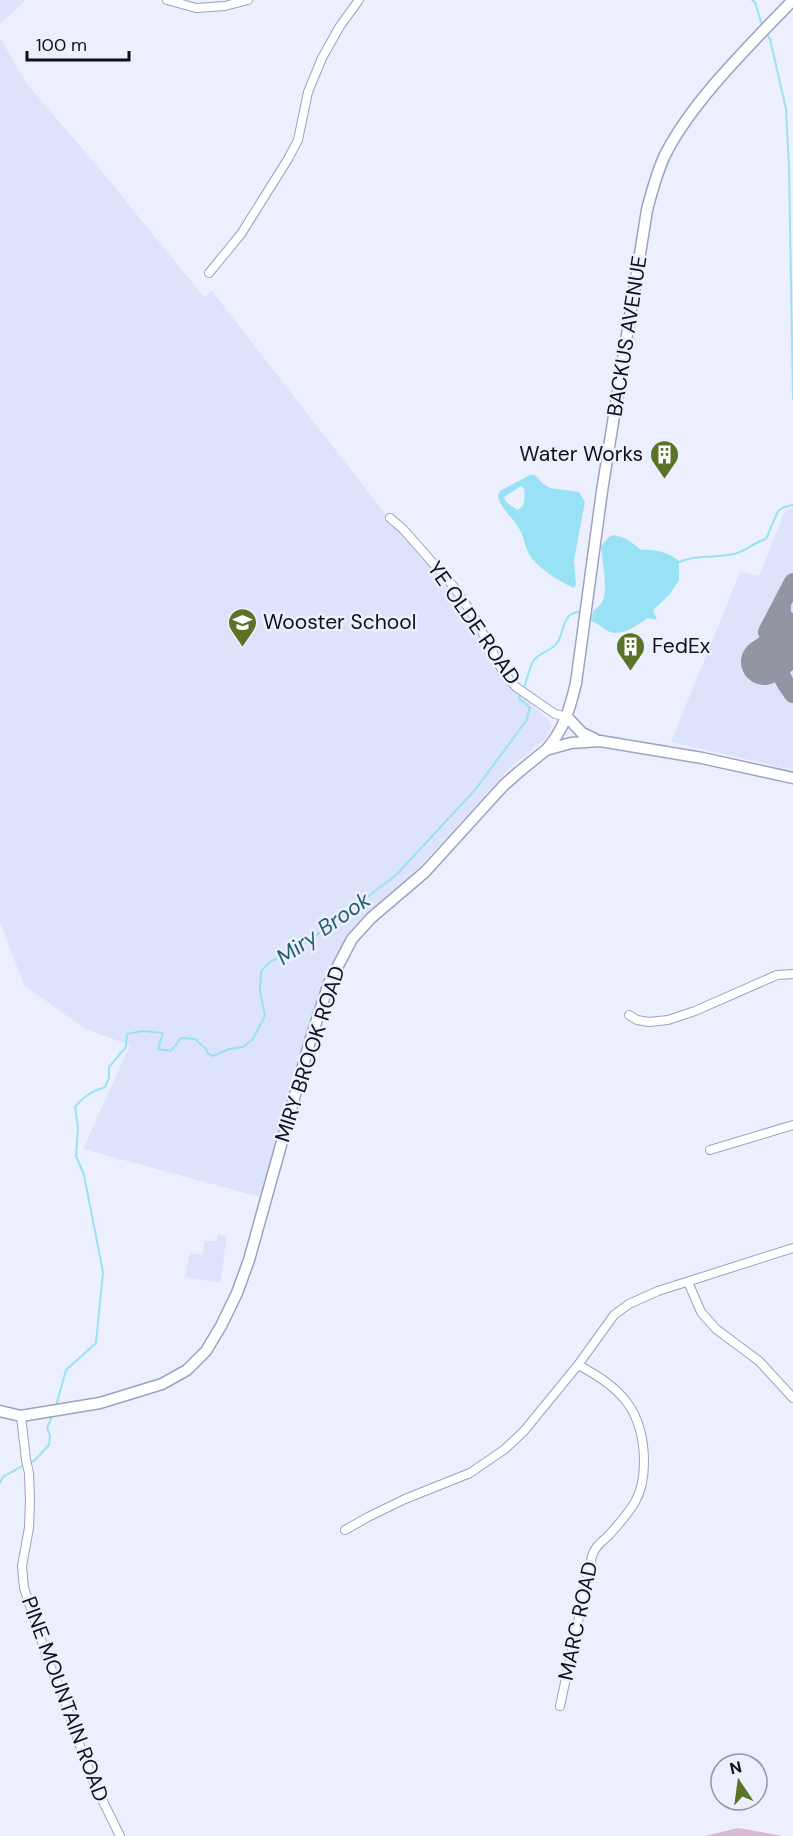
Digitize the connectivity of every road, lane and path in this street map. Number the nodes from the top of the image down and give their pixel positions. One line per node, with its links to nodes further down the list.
1 (167, 0): 2 (street)
2 (248, 0)
3 (359, 0): 5 (street)
4 (793, 0): 7 (main road, BACKUS AVENUE)
5 (209, 273)
6 (390, 518): 7 (street, YE OLDE ROAD)
7 (567, 717): 8 (main road); 9 (main road, BACKUS AVENUE)
8 (600, 741): 9 (main road, MIRY BROOK ROAD); 10 (main road, MIRY BROOK ROAD)
9 (546, 750): 20 (main road, MIRY BROOK ROAD)
10 (793, 778)
11 (793, 974): 12 (street)
12 (629, 1014)
13 (793, 1125): 14 (street)
14 (710, 1150)
15 (793, 1248): 16 (street)
16 (688, 1282): 17 (street); 18 (street)
17 (578, 1365): 21 (street); 22 (street, MARC ROAD)
18 (793, 1398)
19 (0, 1411): 20 (main road, MIRY BROOK ROAD)
20 (21, 1416): 23 (street, PINE MOUNTAIN ROAD)
21 (345, 1530)
22 (560, 1706)
23 (120, 1836)

